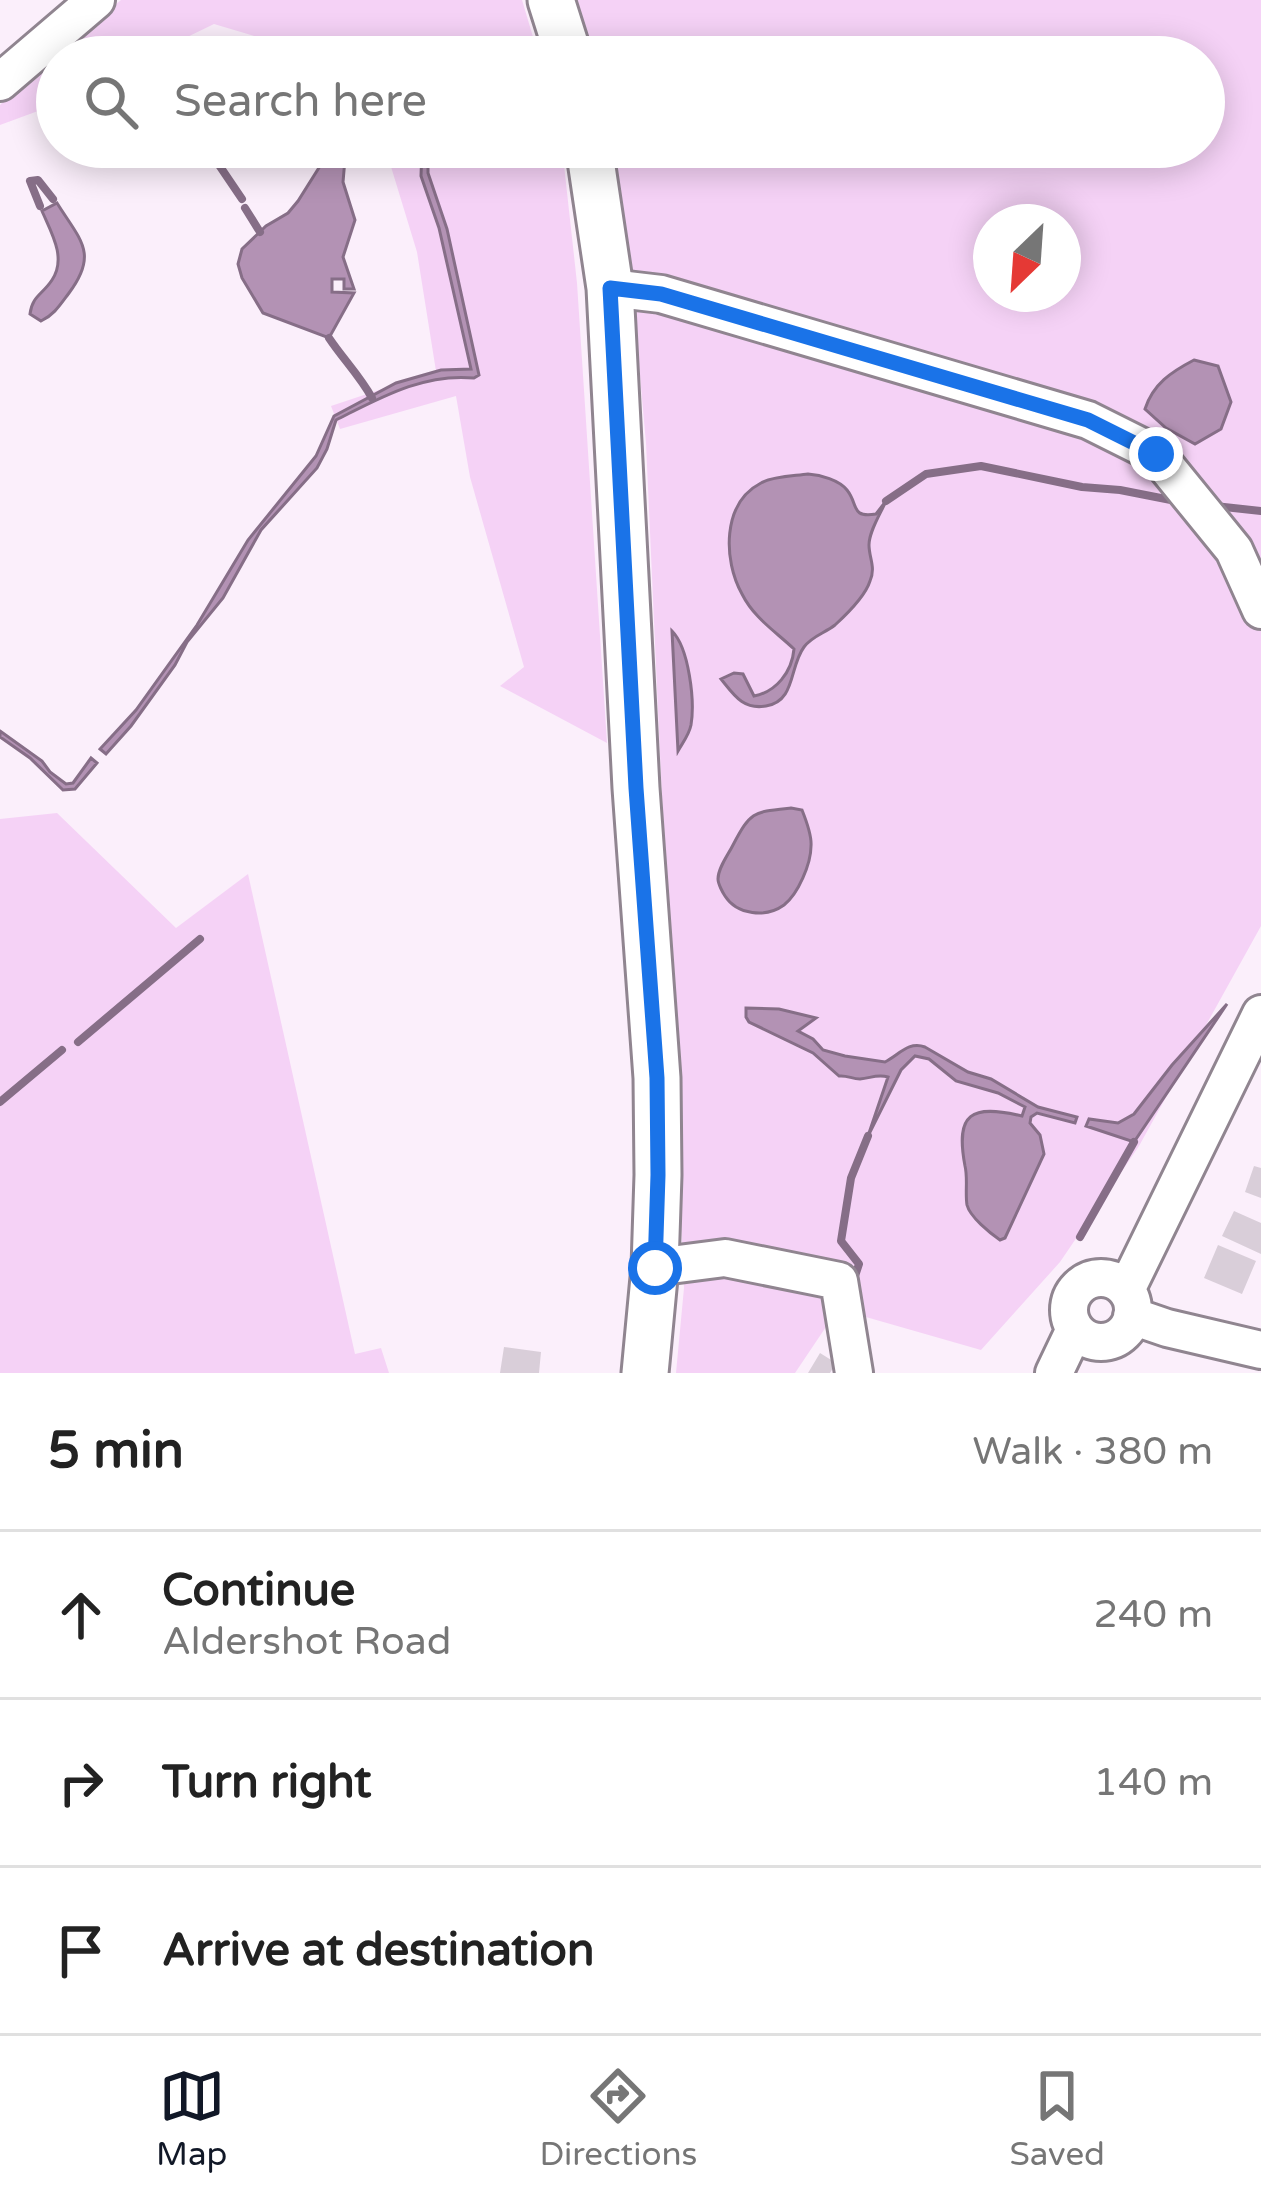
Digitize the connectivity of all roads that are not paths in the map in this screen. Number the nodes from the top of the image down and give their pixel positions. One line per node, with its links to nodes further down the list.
1 (96, 0): 3 (street)
2 (551, 0): 4 (main road)
3 (54, 36)
4 (562, 36)
5 (36, 51): 6 (street)
6 (0, 82)
7 (592, 168): 8 (main road)
8 (610, 288): 9 (street); 11 (main road)
9 (1261, 610)
10 (1261, 1014): 12 (street)
11 (655, 1268): 15 (main road); 16 (street)
12 (1129, 1303): 13 (street); 13 (street); 14 (street)
13 (1075, 1329): 17 (street)
14 (1261, 1350)
15 (645, 1373)
16 (854, 1373)
17 (1054, 1373)

